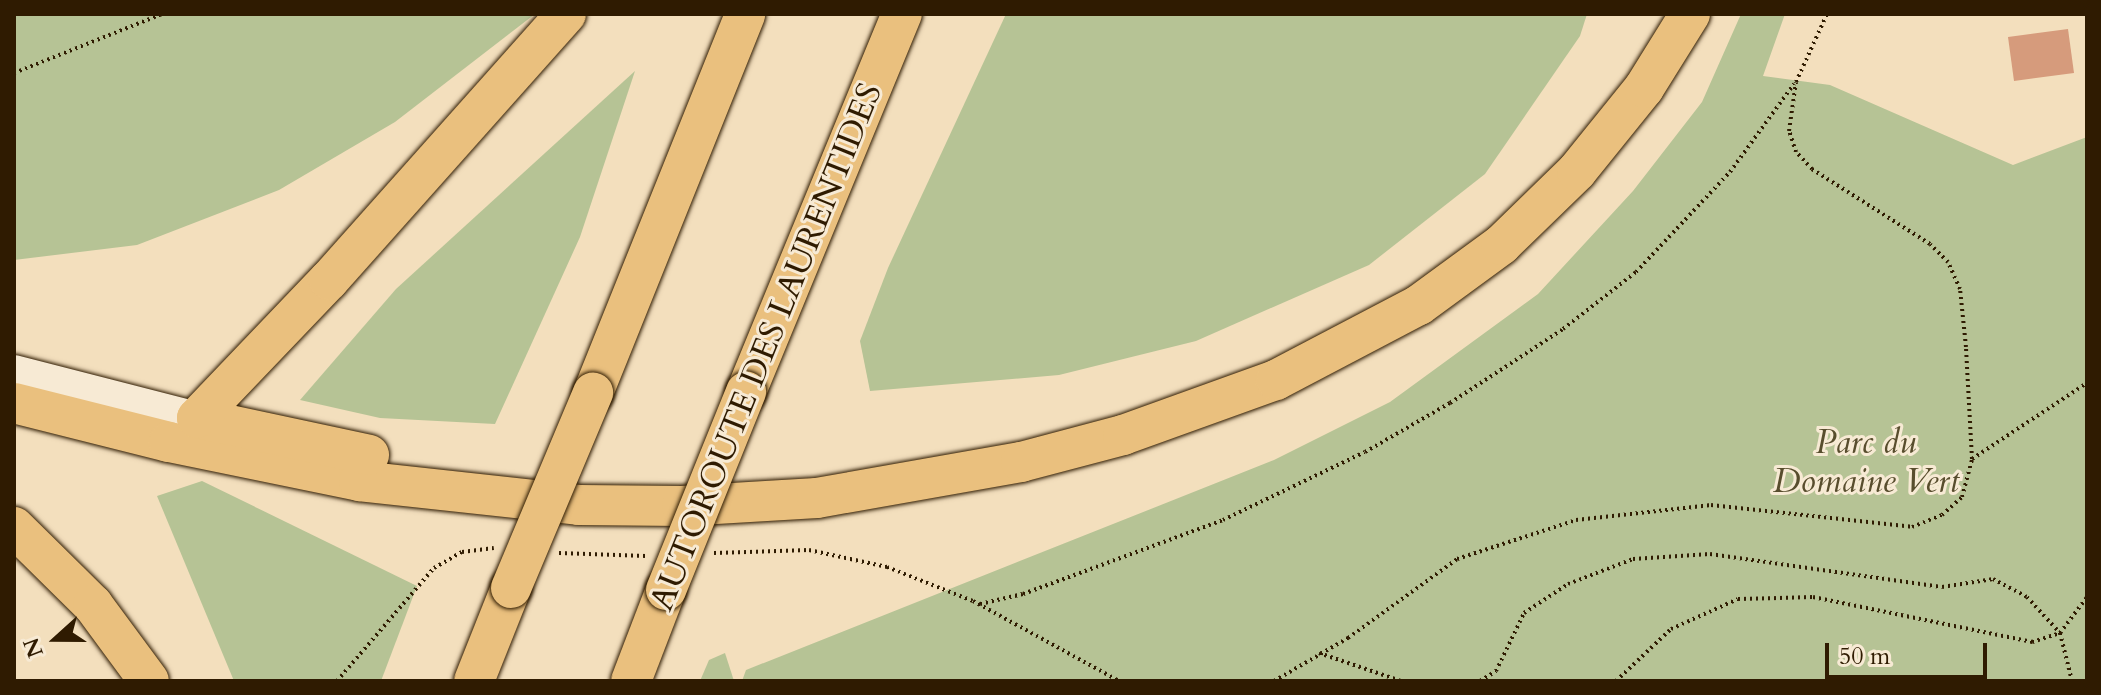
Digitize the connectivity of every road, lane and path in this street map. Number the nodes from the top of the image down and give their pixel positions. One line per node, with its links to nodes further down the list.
1 (162, 14): 8 (path)
2 (566, 14): 13 (highway)
3 (745, 14): 18 (highway, bridge)
4 (1662, 14): 13 (highway)
5 (1690, 14): 12 (highway)
6 (1827, 14): 9 (path)
7 (902, 16): 19 (highway, AUTOROUTE DES LAURENTIDES, bridge)
8 (14, 73)
9 (1796, 82): 14 (path); 21 (path)
10 (14, 371): 13 (main road)
11 (2087, 383): 14 (path)
12 (14, 403)
13 (197, 418)
14 (1972, 459): 23 (path)
15 (14, 527): 24 (highway)
16 (555, 553): 19 (path)
17 (712, 553): 21 (path)
18 (510, 569): 25 (path); 26 (highway)
19 (660, 573): 27 (highway, AUTOROUTE DES LAURENTIDES)
20 (2087, 597): 22 (path)
21 (980, 604): 28 (path)
22 (2060, 633): 31 (path); 32 (path); 33 (path)
23 (1319, 653): 29 (path); 30 (path)
24 (149, 681)
25 (337, 681)
26 (474, 681)
27 (631, 681)
28 (1119, 681)
29 (1274, 681)
30 (1401, 681)
31 (1480, 681)
32 (1616, 681)
33 (2072, 681)

